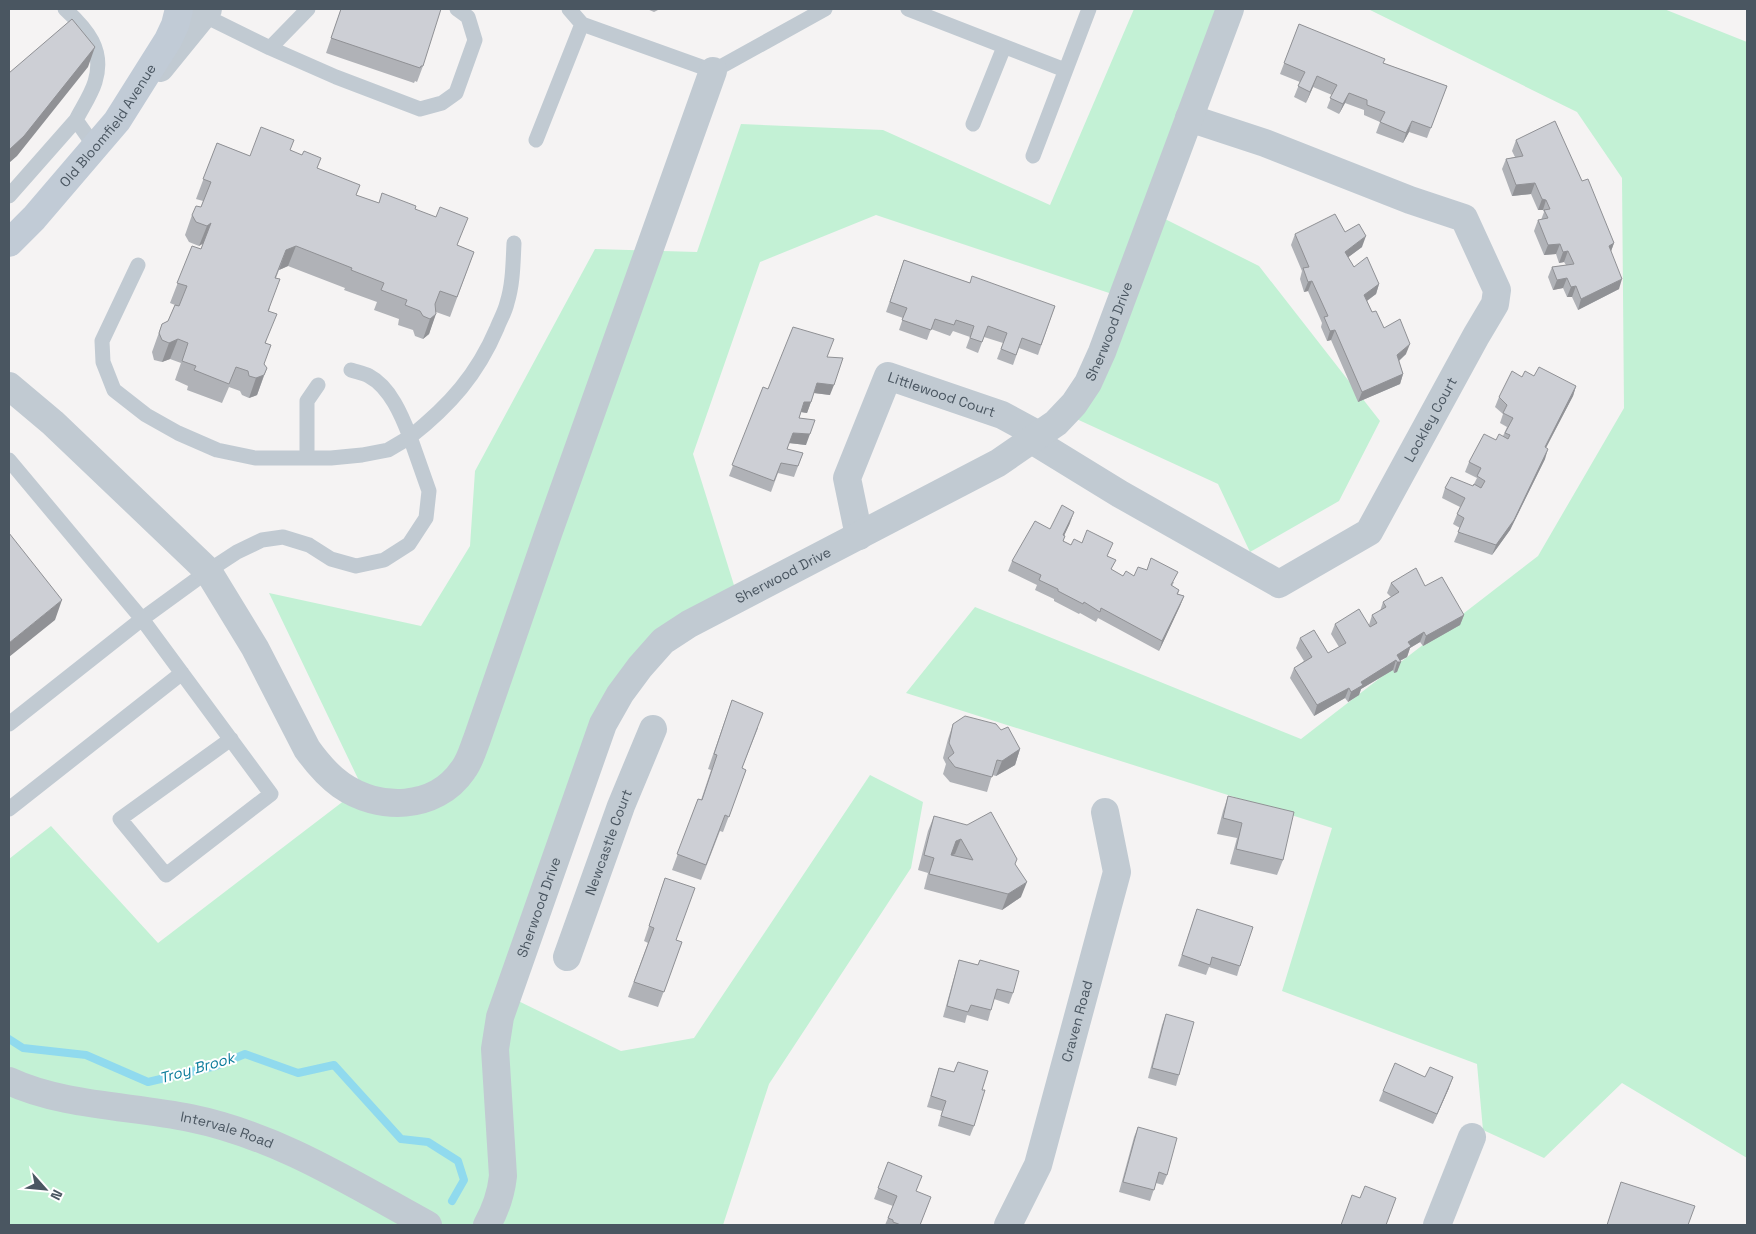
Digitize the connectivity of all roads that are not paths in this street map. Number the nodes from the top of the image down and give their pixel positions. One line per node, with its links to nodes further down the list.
1 (65, 9): 16 (lane)
2 (308, 9): 12 (lane)
3 (457, 9): 12 (lane)
4 (569, 9): 10 (lane)
5 (825, 9): 14 (lane)
6 (908, 9): 11 (lane)
7 (1089, 9): 13 (lane)
8 (1230, 9): 15 (street, Sherwood Drive)
9 (197, 11): 12 (lane); 19 (main road, Old Bloomfield Avenue)
10 (582, 24): 14 (lane); 18 (lane)
11 (1004, 47): 13 (lane); 17 (lane)
12 (270, 48)
13 (1065, 70): 20 (lane)
14 (713, 71): 33 (street)
15 (1189, 118): 29 (street, Sherwood Drive); 29 (street, Lockley Court)
16 (76, 120): 19 (lane); 21 (lane)
17 (973, 124)
18 (536, 140)
19 (95, 147): 22 (main road, Old Bloomfield Avenue)
20 (1033, 156)
21 (9, 196)
22 (9, 243)
23 (514, 243): 28 (lane)
24 (138, 265): 30 (lane)
25 (350, 370): 28 (lane)
26 (318, 385): 30 (lane)
27 (9, 386): 33 (street)
28 (410, 437): 30 (lane); 33 (lane)
29 (1035, 438): 32 (street, Sherwood Drive); 32 (street, Littlewood Court)
30 (307, 458)
31 (9, 460): 34 (lane)
32 (859, 536): 39 (street, Sherwood Drive)
33 (208, 571): 34 (lane)
34 (142, 619): 35 (lane); 36 (lane)
35 (182, 673): 38 (lane); 41 (lane)
36 (9, 724)
37 (652, 729): 40 (street, Newcastle Court)
38 (231, 740): 38 (lane)
39 (579, 792): 40 (street); 47 (street, Sherwood Drive)
40 (621, 806): 43 (street, Newcastle Court)
41 (9, 809)
42 (1106, 812): 48 (street, Craven Road)
43 (567, 957)
44 (9, 1081): 46 (street, Intervale Road)
45 (1472, 1137): 49 (street)
46 (428, 1225)
47 (487, 1225)
48 (1008, 1225)
49 (1437, 1225)

